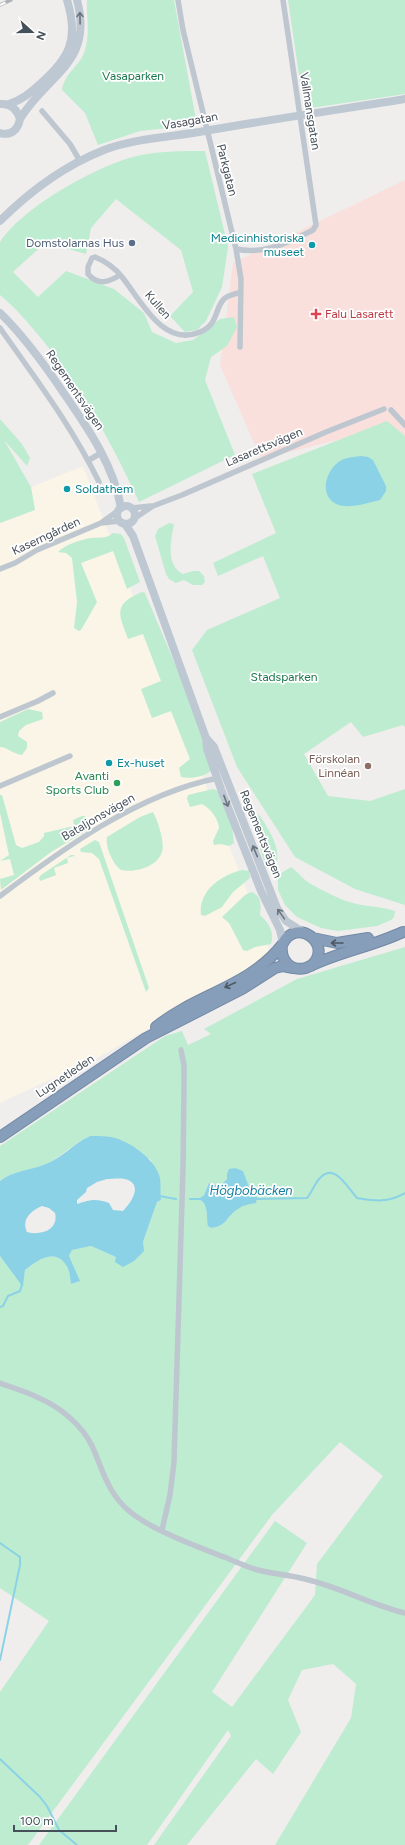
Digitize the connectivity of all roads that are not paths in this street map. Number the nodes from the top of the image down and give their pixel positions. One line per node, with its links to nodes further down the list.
1 (67, 0): 6 (main road)
2 (77, 0): 9 (main road, one-way to 2)
3 (178, 0): 10 (street, Parkgatan)
4 (283, 0): 8 (street, Vallmansgatan)
5 (405, 99): 8 (main road, Vasagatan)
6 (3, 103): 9 (main road)
7 (42, 111): 12 (street)
8 (300, 117): 10 (main road, Vasagatan); 14 (street, Vallmansgatan)
9 (20, 119): 11 (main road)
10 (206, 131): 12 (main road, Vasagatan); 14 (street, Parkgatan)
11 (3, 135)
12 (80, 161): 13 (main road, Vasagatan)
13 (0, 222)
14 (236, 249): 16 (street, Parkgatan)
15 (120, 275): 15 (street, Kullen); 16 (street, Kullen)
16 (241, 292): 19 (street, Parkgatan)
17 (1, 316): 23 (main road, Regementsvägen)
18 (0, 328): 24 (street)
19 (240, 347)
20 (384, 409): 26 (street, Lasarettsvägen)
21 (391, 410): 22 (street)
22 (405, 425)
23 (101, 453): 24 (street); 27 (main road, Regementsvägen)
24 (89, 460): 25 (street)
25 (99, 482)
26 (153, 506): 27 (street, Lasarettsvägen); 28 (street, Lasarettsvägen)
27 (125, 508): 28 (main road); 29 (street, Kaserngården); 30 (main road)
28 (134, 519): 30 (main road); 31 (main road, Regementsvägen)
29 (101, 523): 30 (street, Kaserngården); 32 (street, Kaserngården)
30 (122, 523): 31 (main road, Regementsvägen)
31 (133, 536): 36 (main road, Regementsvägen)
32 (0, 569)
33 (52, 693): 34 (street)
34 (0, 716)
35 (70, 756): 37 (street)
36 (221, 777): 38 (street, Bataljonsvägen); 39 (main road, Regementsvägen, one-way to 36); 42 (main road, Regementsvägen, one-way to 42)
37 (0, 786)
38 (0, 896)
39 (303, 932): 41 (highway); 42 (highway)
40 (404, 932): 41 (highway, one-way to 41); 43 (highway)
41 (313, 938): 43 (highway)
42 (283, 944): 44 (highway); 45 (highway, Lugnetleden, one-way to 45)
43 (310, 966): 44 (highway)
44 (293, 968): 45 (highway, Lugnetleden)
45 (146, 1038): 47 (highway, Lugnetleden)
46 (181, 1050): 49 (street)
47 (0, 1137)
48 (0, 1382): 49 (street)
49 (162, 1530): 50 (street)
50 (405, 1613)

